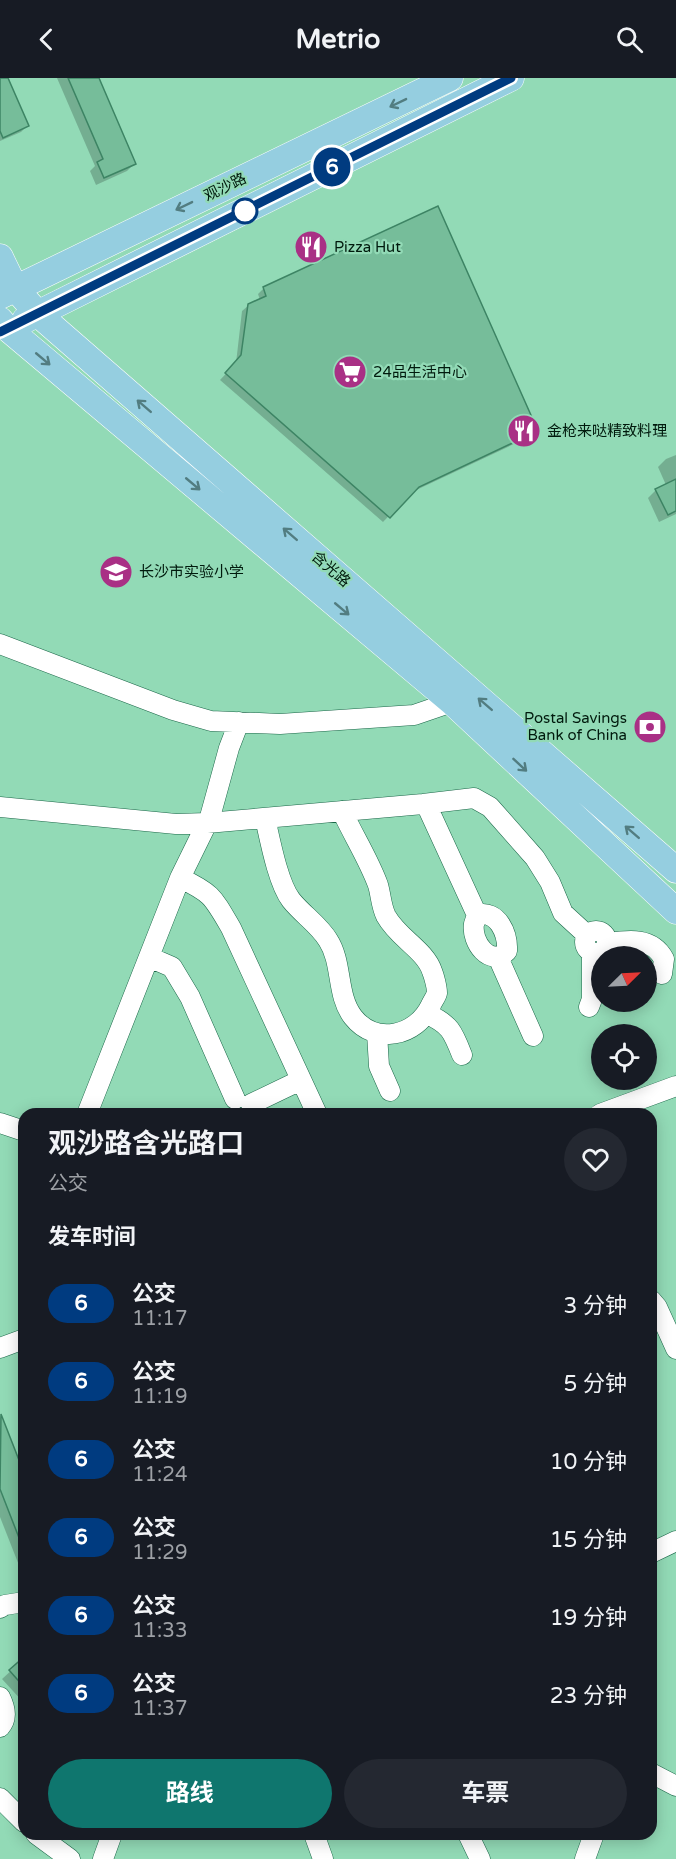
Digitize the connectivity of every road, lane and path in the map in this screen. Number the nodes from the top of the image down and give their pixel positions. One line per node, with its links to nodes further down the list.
1 (450, 78): 4 (main road, 观沙路, one-way to 4)
2 (511, 78): 5 (main road, 观沙路)
3 (0, 257): 4 (main road, 含光路)
4 (7, 292): 5 (main road, 含光路)
5 (38, 314): 6 (main road, 观沙路); 15 (main road, 含光路, one-way to 5)
6 (2, 327): 8 (main road, 含光路, one-way to 8)
7 (0, 644): 9 (street)
8 (452, 702): 9 (street); 17 (main road, 含光路, one-way to 17)
9 (239, 722): 14 (street)
10 (426, 804): 12 (street); 18 (street); 19 (street)
11 (0, 807): 14 (street)
12 (342, 812): 13 (street); 24 (street)
13 (265, 818): 14 (street); 25 (street)
14 (207, 823): 16 (street)
15 (676, 870)
16 (180, 878): 20 (street); 28 (street)
17 (676, 911)
18 (477, 915): 21 (street); 21 (street)
19 (595, 943): 22 (street); 23 (street)
20 (149, 957): 31 (street); 32 (street)
21 (498, 957): 26 (street)
22 (662, 974)
23 (589, 1007)
24 (427, 1014): 25 (street); 27 (street)
25 (376, 1033): 30 (street)
26 (533, 1036)
27 (462, 1055)
28 (301, 1080): 32 (street); 33 (street)
29 (676, 1086): 34 (street)
30 (390, 1091)
31 (89, 1108)
32 (242, 1108)
33 (314, 1108)
34 (616, 1108)
35 (0, 1123): 36 (street)
36 (18, 1129)
37 (657, 1307): 40 (street)
38 (18, 1341): 39 (street)
39 (0, 1348)
40 (676, 1349)
41 (676, 1542): 42 (street)
42 (657, 1550)
43 (18, 1603): 44 (street)
44 (0, 1608)
45 (0, 1697): 46 (street)
46 (0, 1727)
47 (657, 1776): 48 (street)
48 (676, 1786)
49 (0, 1798): 50 (street)
50 (18, 1816)
51 (44, 1840): 56 (street)
52 (110, 1840): 57 (street)
53 (316, 1840): 58 (street)
54 (471, 1840): 59 (street)
55 (592, 1840): 60 (street)
56 (70, 1859)
57 (103, 1859)
58 (323, 1859)
59 (480, 1859)
60 (585, 1859)

